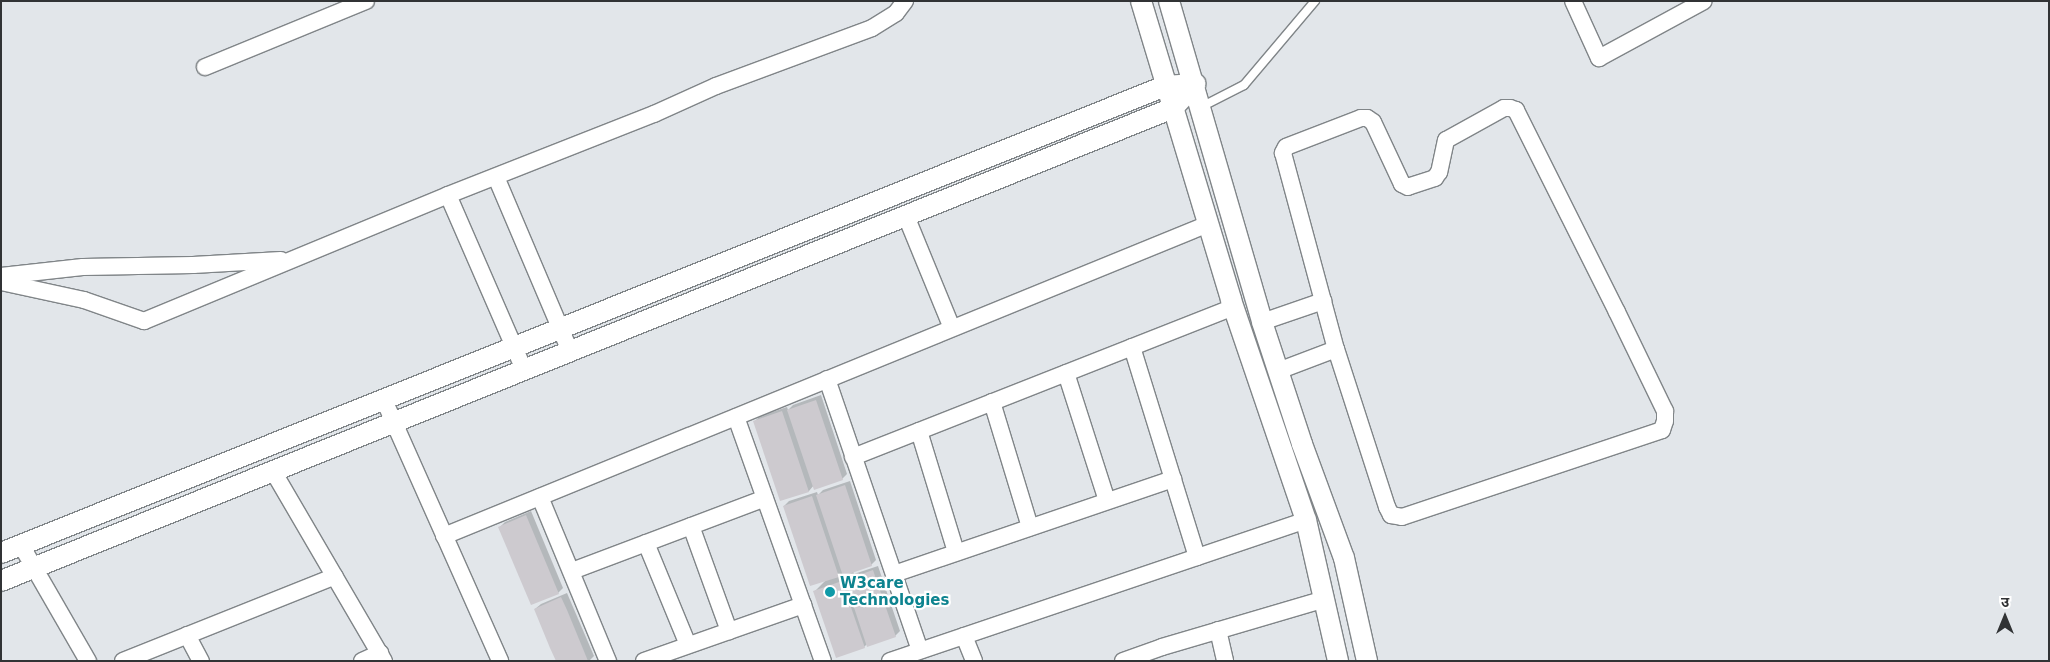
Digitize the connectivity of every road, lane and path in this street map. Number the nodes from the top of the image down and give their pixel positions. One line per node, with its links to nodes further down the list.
1 (366, 1): 8 (street)
2 (905, 1): 13 (street)
3 (1141, 1): 10 (street)
4 (1170, 1): 9 (street)
5 (1315, 1): 11 (lane)
6 (1573, 1): 7 (street)
7 (1704, 1)
8 (205, 67)
9 (1194, 84): 10 (street); 11 (street); 12 (street)
10 (1165, 86): 12 (street); 24 (street)
11 (1201, 107): 22 (street)
12 (1173, 108): 15 (street); 16 (street)
13 (496, 177): 14 (street); 24 (street)
14 (448, 195): 17 (street); 25 (street)
15 (906, 216): 23 (street); 28 (street)
16 (1208, 224): 21 (street); 23 (street)
17 (294, 259): 18 (street); 19 (street)
18 (1, 276)
19 (1, 282)
20 (1323, 301): 22 (street); 27 (street); 27 (street)
21 (1234, 307): 26 (street); 44 (street)
22 (1262, 322): 30 (street)
23 (952, 328): 32 (street)
24 (560, 330): 25 (street); 28 (street)
25 (515, 347): 29 (street); 33 (street)
26 (1132, 347): 31 (street); 40 (street)
27 (1336, 349): 30 (street)
28 (570, 352): 29 (street)
29 (524, 370): 36 (street)
30 (1278, 371): 80 (street)
31 (1066, 373): 34 (street); 43 (street)
32 (827, 379): 35 (street); 38 (street)
33 (384, 400): 36 (street); 49 (street)
34 (992, 402): 37 (street); 46 (street)
35 (736, 417): 41 (street); 42 (street)
36 (394, 422): 39 (street); 47 (street)
37 (919, 431): 38 (street); 50 (street)
38 (854, 457): 55 (street)
39 (273, 471): 53 (street); 56 (street)
40 (1173, 479): 43 (street); 52 (street)
41 (540, 497): 47 (street); 54 (street)
42 (765, 498): 45 (street); 59 (street)
43 (1107, 501): 46 (street)
44 (1306, 520): 52 (street); 58 (street)
45 (691, 526): 48 (street); 61 (street)
46 (1030, 528): 50 (street)
47 (444, 536): 71 (street)
48 (646, 543): 54 (street); 64 (street)
49 (21, 545): 51 (street); 53 (street)
50 (956, 552): 55 (street)
51 (1, 553)
52 (1197, 557): 63 (street)
53 (35, 568): 57 (street); 67 (street)
54 (572, 571): 72 (street)
55 (894, 574): 65 (street)
56 (335, 576): 62 (street); 66 (street)
57 (1, 581)
58 (1324, 599): 60 (street); 79 (street)
59 (804, 605): 61 (street); 74 (street)
60 (1218, 630): 77 (street); 78 (street)
61 (729, 631): 64 (street)
62 (187, 635): 68 (street); 69 (street)
63 (964, 636): 65 (street); 76 (street)
64 (688, 645): 73 (street)
65 (920, 651): 75 (street)
66 (382, 657): 70 (street)
67 (88, 661)
68 (123, 661)
69 (200, 661)
70 (362, 661)
71 (500, 661)
72 (608, 661)
73 (644, 661)
74 (823, 661)
75 (890, 661)
76 (974, 661)
77 (1123, 661)
78 (1225, 661)
79 (1338, 661)
80 (1366, 661)

